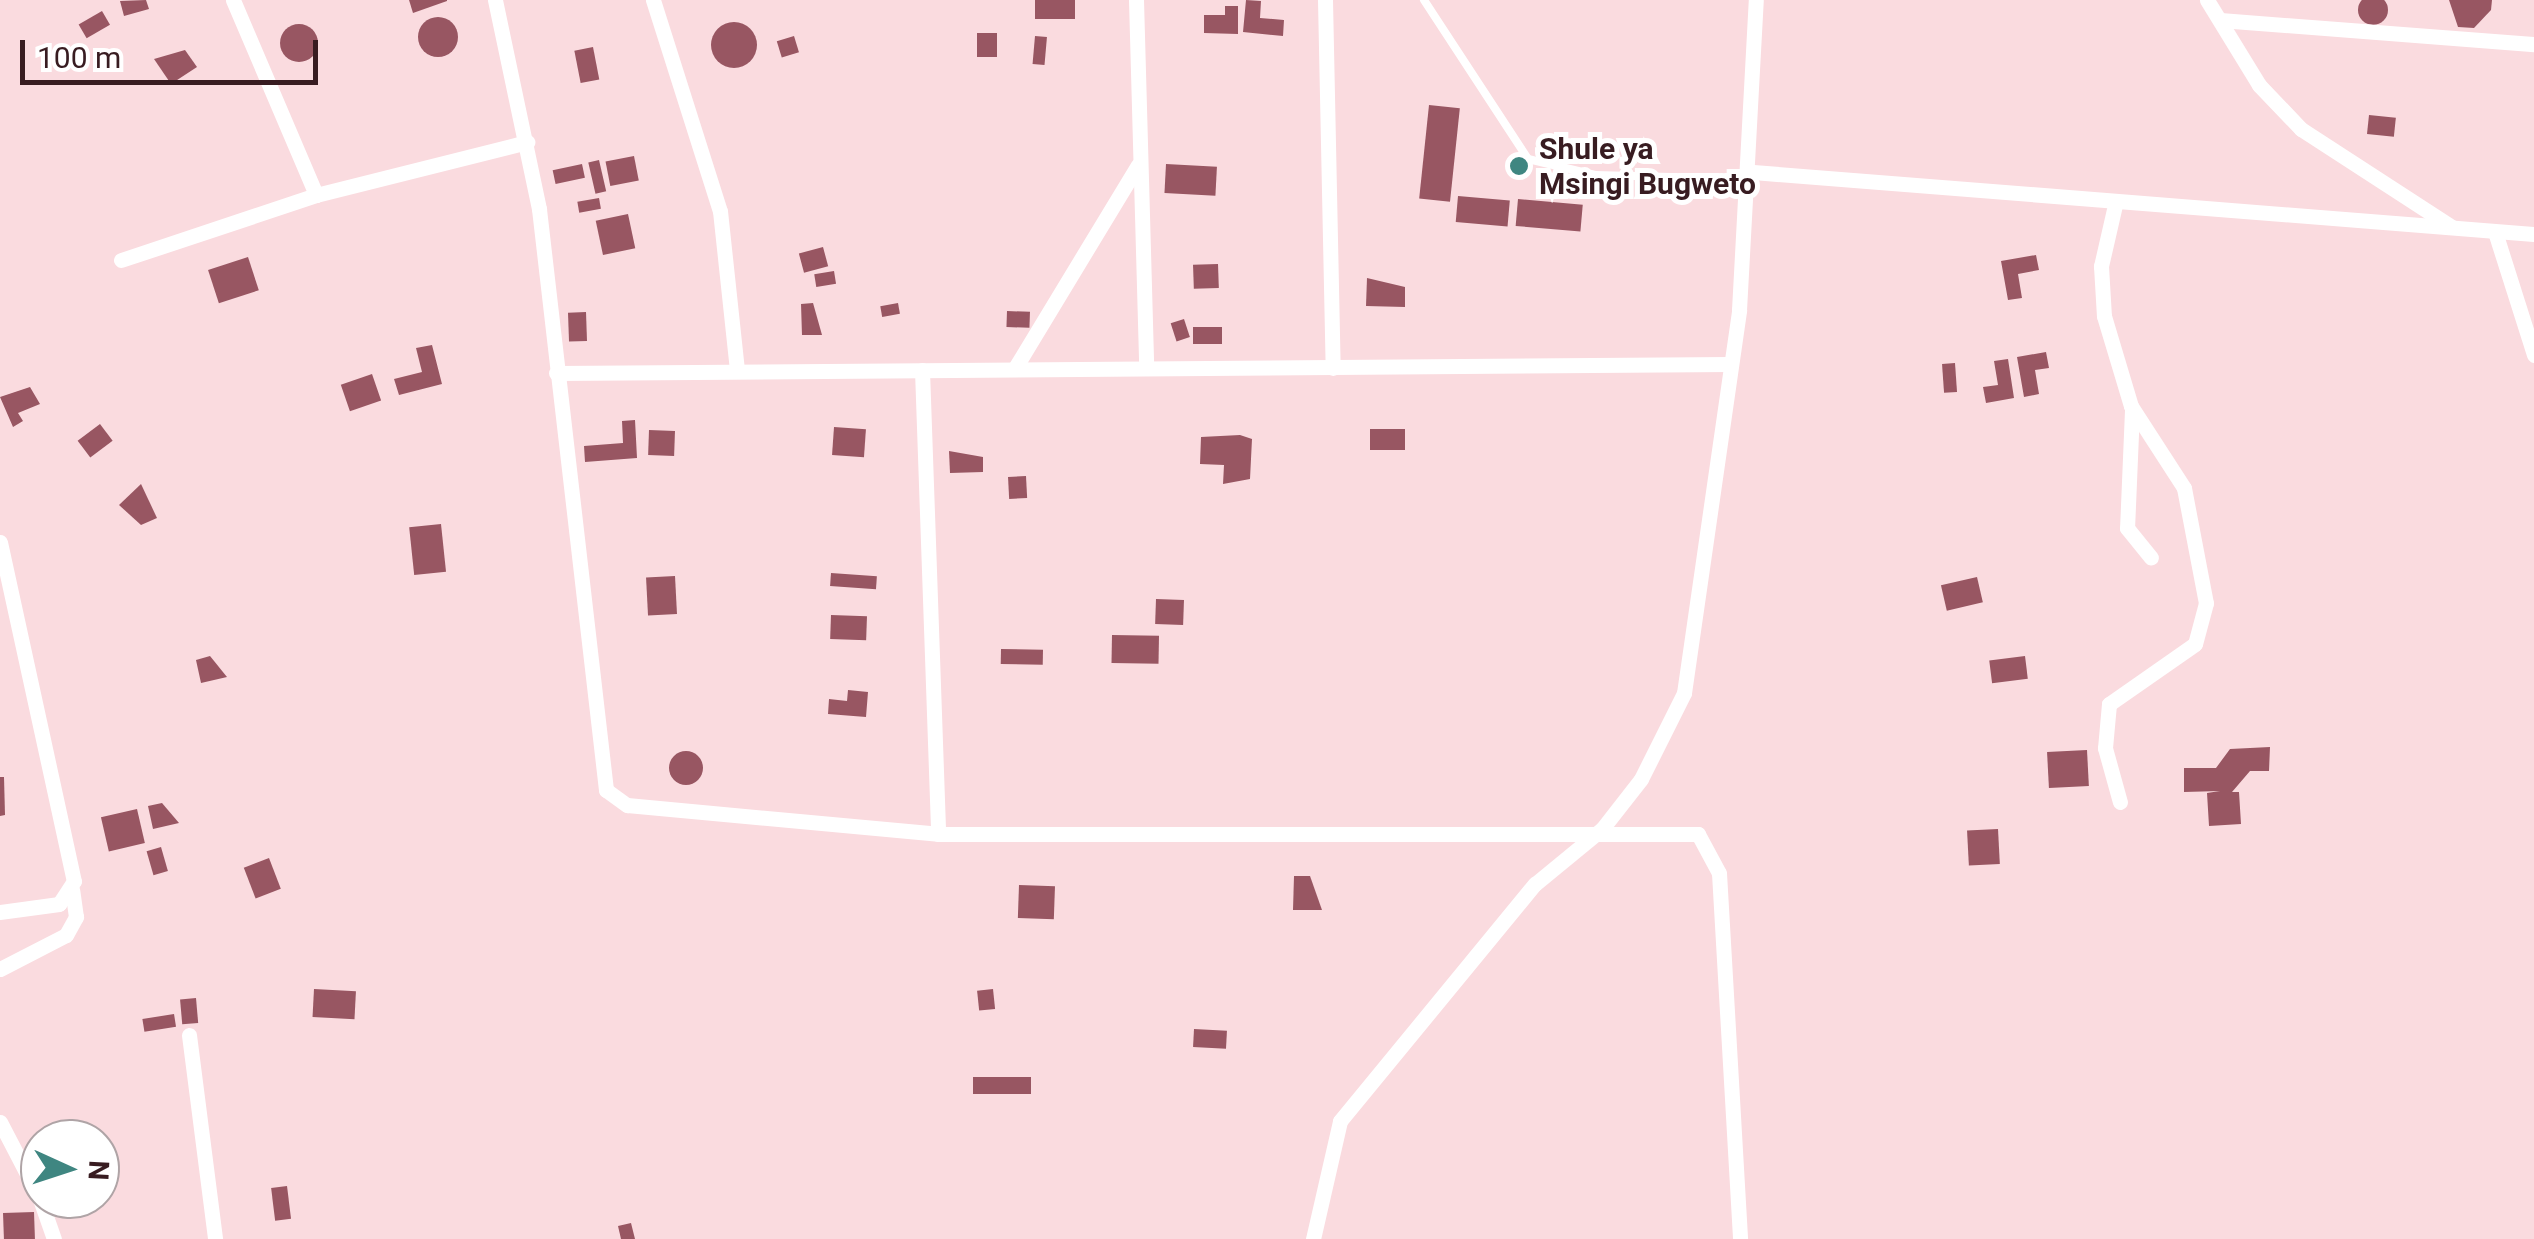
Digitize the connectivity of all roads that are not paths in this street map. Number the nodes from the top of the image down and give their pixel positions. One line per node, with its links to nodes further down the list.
1 (233, 0): 14 (street)
2 (495, 0): 11 (street)
3 (652, 0): 25 (street)
4 (1136, 0): 12 (street)
5 (1325, 0): 24 (street)
6 (1424, 0): 13 (lane)
7 (1756, 0): 13 (street)
8 (2206, 0): 9 (street)
9 (2220, 20): 10 (street); 16 (street)
10 (2534, 44)
11 (527, 142): 14 (street); 27 (street)
12 (1138, 165): 22 (street); 23 (street)
13 (1752, 176): 15 (street); 21 (street)
14 (316, 194): 19 (street)
15 (2115, 206): 16 (street); 28 (street)
16 (2460, 231): 17 (street)
17 (2496, 234): 18 (street); 20 (street)
18 (2534, 234)
19 (121, 260)
20 (2534, 355)
21 (1731, 364): 24 (street); 32 (street)
22 (1146, 365): 23 (street); 24 (street)
23 (1015, 368): 26 (street)
24 (1333, 368)
25 (737, 369): 26 (street); 27 (street)
26 (922, 370): 33 (street)
27 (556, 373): 33 (street)
28 (2131, 406): 30 (street); 31 (street)
29 (0, 542): 34 (street)
30 (2150, 558)
31 (2120, 802)
32 (1602, 829): 33 (street); 41 (street); 42 (street)
33 (938, 834)
34 (72, 890): 35 (street); 36 (street)
35 (0, 912)
36 (0, 969)
37 (189, 1035): 40 (street)
38 (0, 1122): 39 (street)
39 (20, 1160)
40 (215, 1239)
41 (1313, 1239)
42 (1740, 1239)

